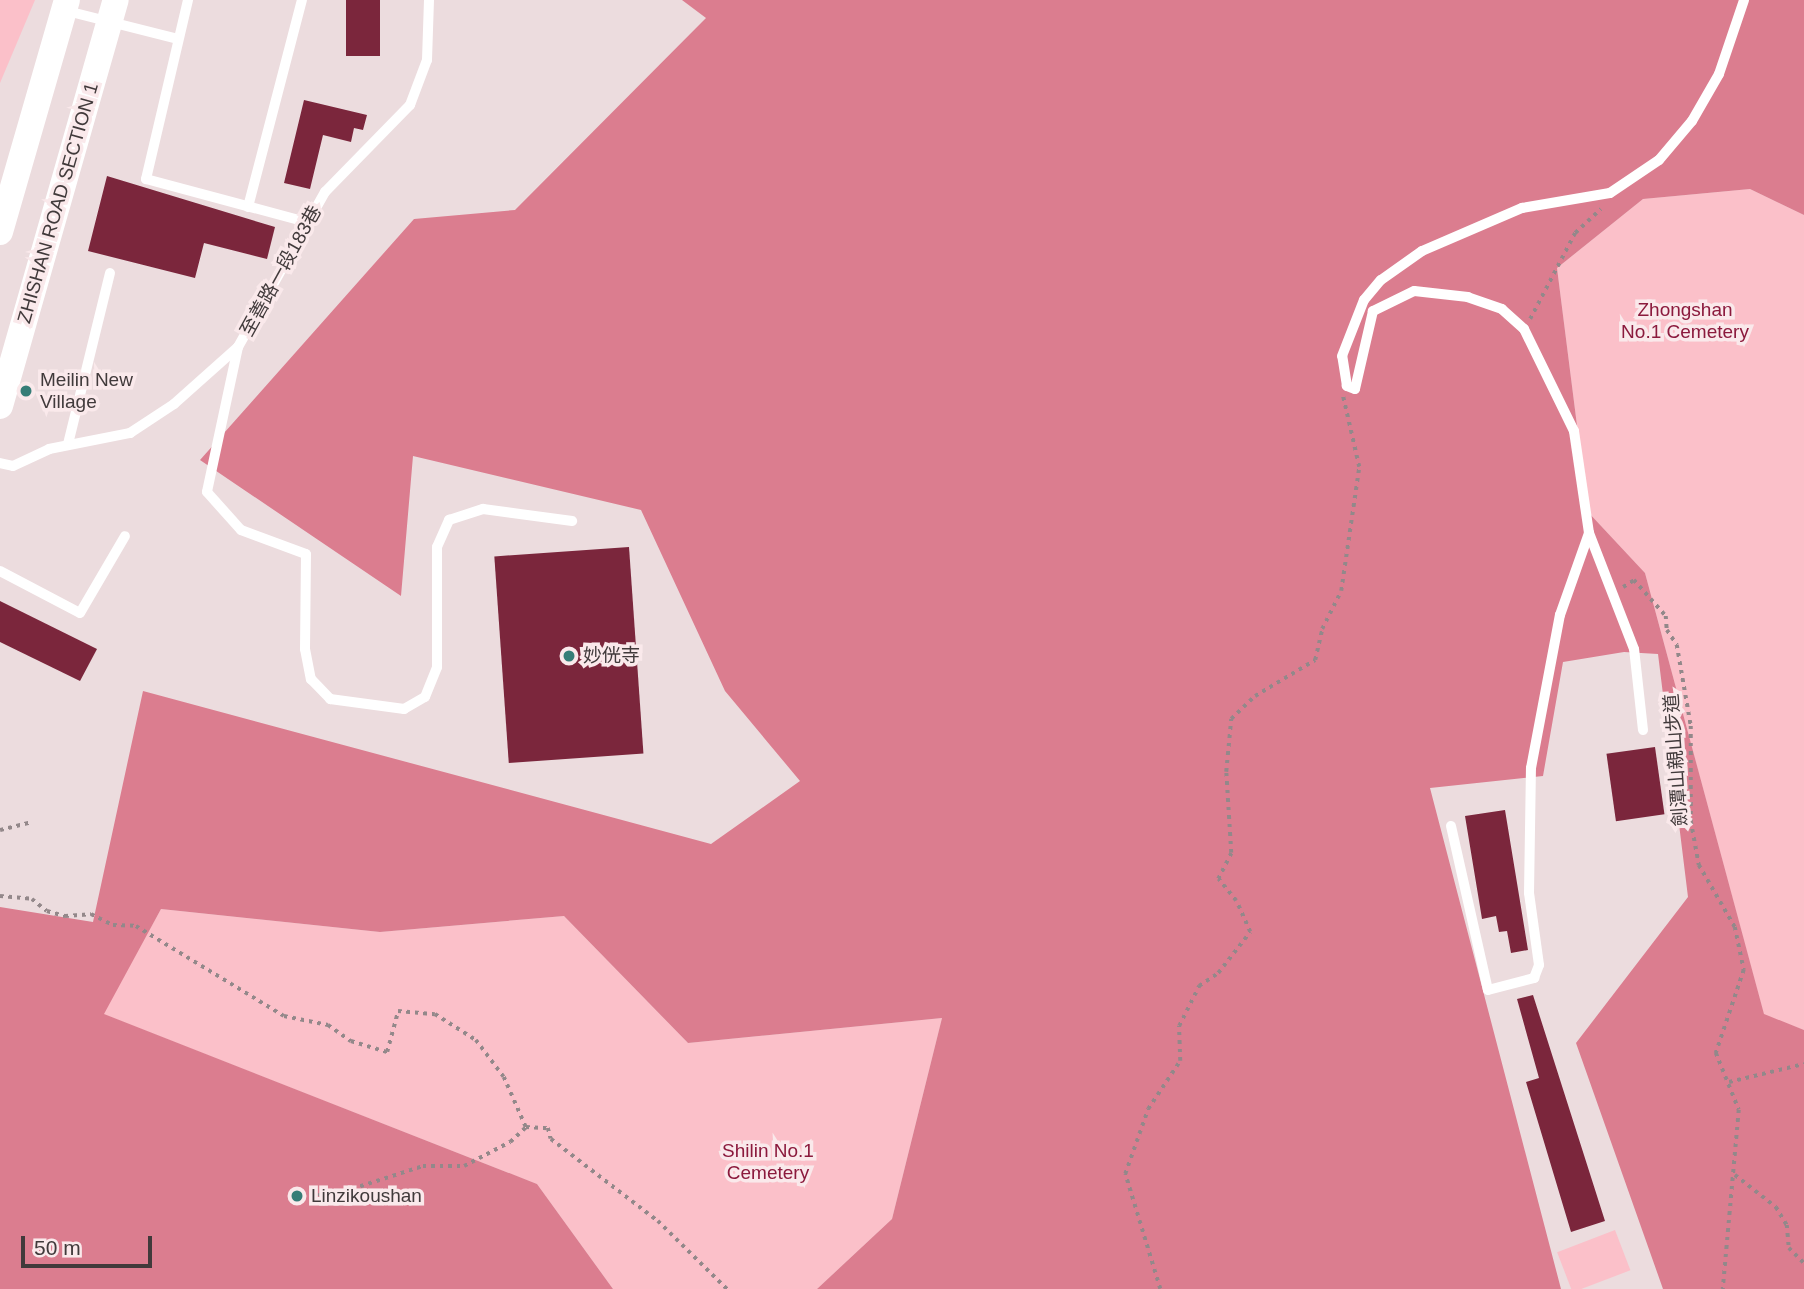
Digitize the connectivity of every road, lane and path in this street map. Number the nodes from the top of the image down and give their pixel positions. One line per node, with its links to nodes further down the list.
1 (188, 0): 7 (lane)
2 (302, 0): 9 (lane)
3 (429, 0): 10 (lane, 至善路一段183巷)
4 (1744, 0): 8 (lane)
5 (66, 5): 6 (lane); 11 (main road)
6 (113, 11): 7 (lane); 16 (main road, ZHISHAN ROAD SECTION 1)
7 (178, 39): 9 (lane)
8 (1610, 193): 13 (path); 15 (lane)
9 (248, 206): 10 (lane)
10 (306, 222): 14 (lane, 至善路一段183巷)
11 (0, 232)
12 (110, 273): 17 (lane)
13 (1524, 329): 15 (lane); 20 (lane)
14 (238, 347): 17 (lane, 至善路一段183巷); 19 (lane)
15 (1347, 386): 36 (path)
16 (0, 406)
17 (68, 444): 18 (lane, 至善路一段183巷)
18 (0, 463)
19 (572, 521)
20 (1589, 533): 23 (lane); 26 (lane)
21 (125, 536): 22 (lane)
22 (0, 571)
23 (1615, 592): 24 (lane); 30 (path, 劍潭山親山步道)
24 (1643, 730)
25 (31, 822): 27 (path)
26 (1451, 826)
27 (0, 830)
28 (0, 896): 31 (path)
29 (1804, 1064): 30 (path)
30 (1729, 1082): 32 (path, 劍潭山親山步道)
31 (526, 1126): 33 (path); 35 (path)
32 (1735, 1175): 34 (path); 37 (path, 劍潭山親山步道)
33 (293, 1197)
34 (1804, 1263)
35 (727, 1289)
36 (1160, 1289)
37 (1723, 1289)

